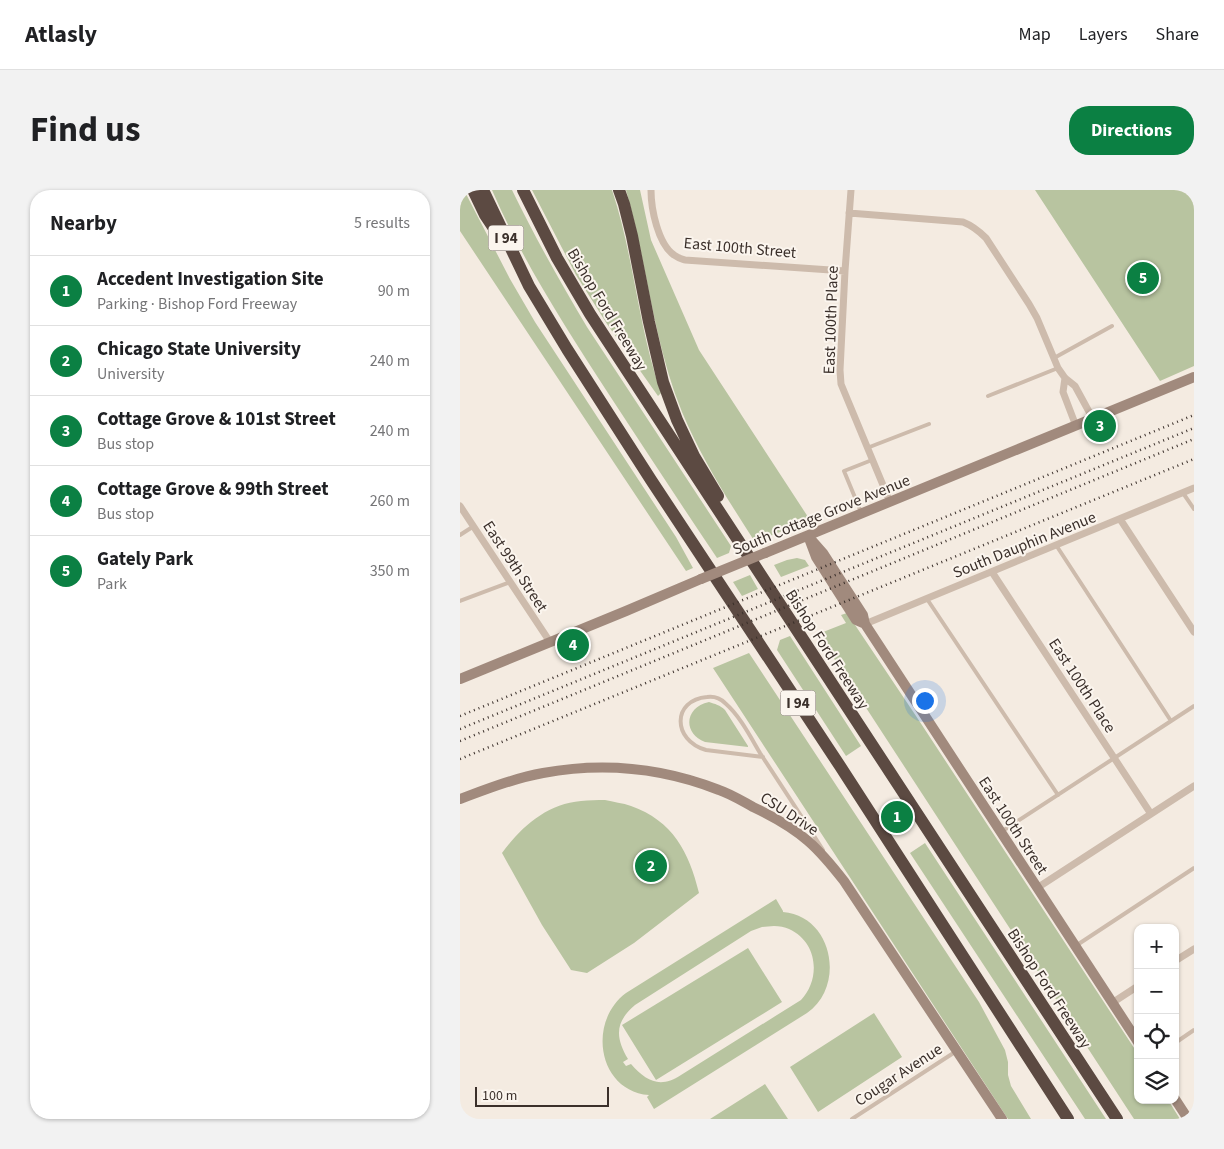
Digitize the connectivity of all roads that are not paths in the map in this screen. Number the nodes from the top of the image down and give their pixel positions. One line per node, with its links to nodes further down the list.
1 (473, 190): 9 (highway)
2 (483, 190): 9 (highway, I 94)
3 (523, 190): 39 (highway, Bishop Ford Freeway / I 94)
4 (619, 190): 39 (highway)
5 (651, 190): 8 (street, East 100th Street)
6 (851, 190): 7 (street, East 100th Place)
7 (849, 213): 8 (street, East 100th Place); 11 (street)
8 (845, 271): 19 (street, East 100th Place)
9 (529, 286): 66 (highway, I 94)
10 (1112, 326): 11 (lane)
11 (1054, 358): 12 (street)
12 (1058, 368): 14 (street); 15 (lane)
13 (1194, 377): 16 (street, South Cottage Grove Avenue)
14 (1065, 378): 16 (street); 18 (street)
15 (988, 396)
16 (1093, 419): 18 (street, South Cottage Grove Avenue)
17 (929, 424): 19 (lane)
18 (1076, 426): 23 (street, South Cottage Grove Avenue)
19 (867, 448): 20 (street, East 100th Place)
20 (872, 460): 23 (street, East 100th Place); 26 (lane)
21 (1194, 488): 22 (street, South Dauphin Avenue)
22 (1183, 493): 25 (lane); 27 (street, South Dauphin Avenue)
23 (890, 502): 26 (street, South Cottage Grove Avenue)
24 (460, 506): 28 (street, East 99th Street)
25 (1194, 509)
26 (861, 514): 30 (street, South Cottage Grove Avenue)
27 (1120, 519): 31 (street, South Dauphin Avenue); 37 (street)
28 (474, 526): 29 (lane); 33 (street, East 99th Street)
29 (460, 536)
30 (808, 536): 36 (street, East 100th Street); 38 (street, South Cottage Grove Avenue, bridge)
31 (1056, 545): 32 (street, South Dauphin Avenue); 42 (lane)
32 (992, 572): 34 (street, South Dauphin Avenue); 44 (street, East 100th Place)
33 (510, 582): 35 (lane); 38 (street, East 99th Street)
34 (927, 599): 36 (street, South Dauphin Avenue); 46 (lane)
35 (460, 601)
36 (865, 624): 49 (street, East 100th Street)
37 (1194, 632)
38 (550, 642): 40 (street, South Cottage Grove Avenue)
39 (825, 674): 67 (highway, Bishop Ford Freeway / I 94)
40 (460, 679)
41 (1194, 706): 42 (lane)
42 (1171, 721): 44 (lane)
43 (763, 757): 43 (lane); 51 (lane)
44 (1114, 758): 46 (lane); 48 (street, East 100th Place)
45 (1194, 786): 48 (street)
46 (1058, 795): 49 (lane)
47 (460, 800): 51 (street, CSU Drive)
48 (1151, 814): 52 (street)
49 (1000, 833): 52 (street, East 100th Street)
50 (1194, 868): 53 (lane)
51 (844, 881): 61 (street, CSU Drive)
52 (1037, 888): 53 (street, East 100th Street)
53 (1075, 946): 57 (street, East 100th Street)
54 (1194, 949): 55 (street)
55 (1179, 958)
56 (1134, 989): 57 (street)
57 (1112, 1003): 59 (street, East 100th Street)
58 (1194, 1030): 60 (lane)
59 (1134, 1036)
60 (1179, 1040)
61 (957, 1051): 64 (lane, Cougar Avenue); 65 (street, CSU Drive)
62 (1179, 1103): 63 (street)
63 (1190, 1115)
64 (852, 1119)
65 (1002, 1119)
66 (1068, 1119)
67 (1117, 1119)

